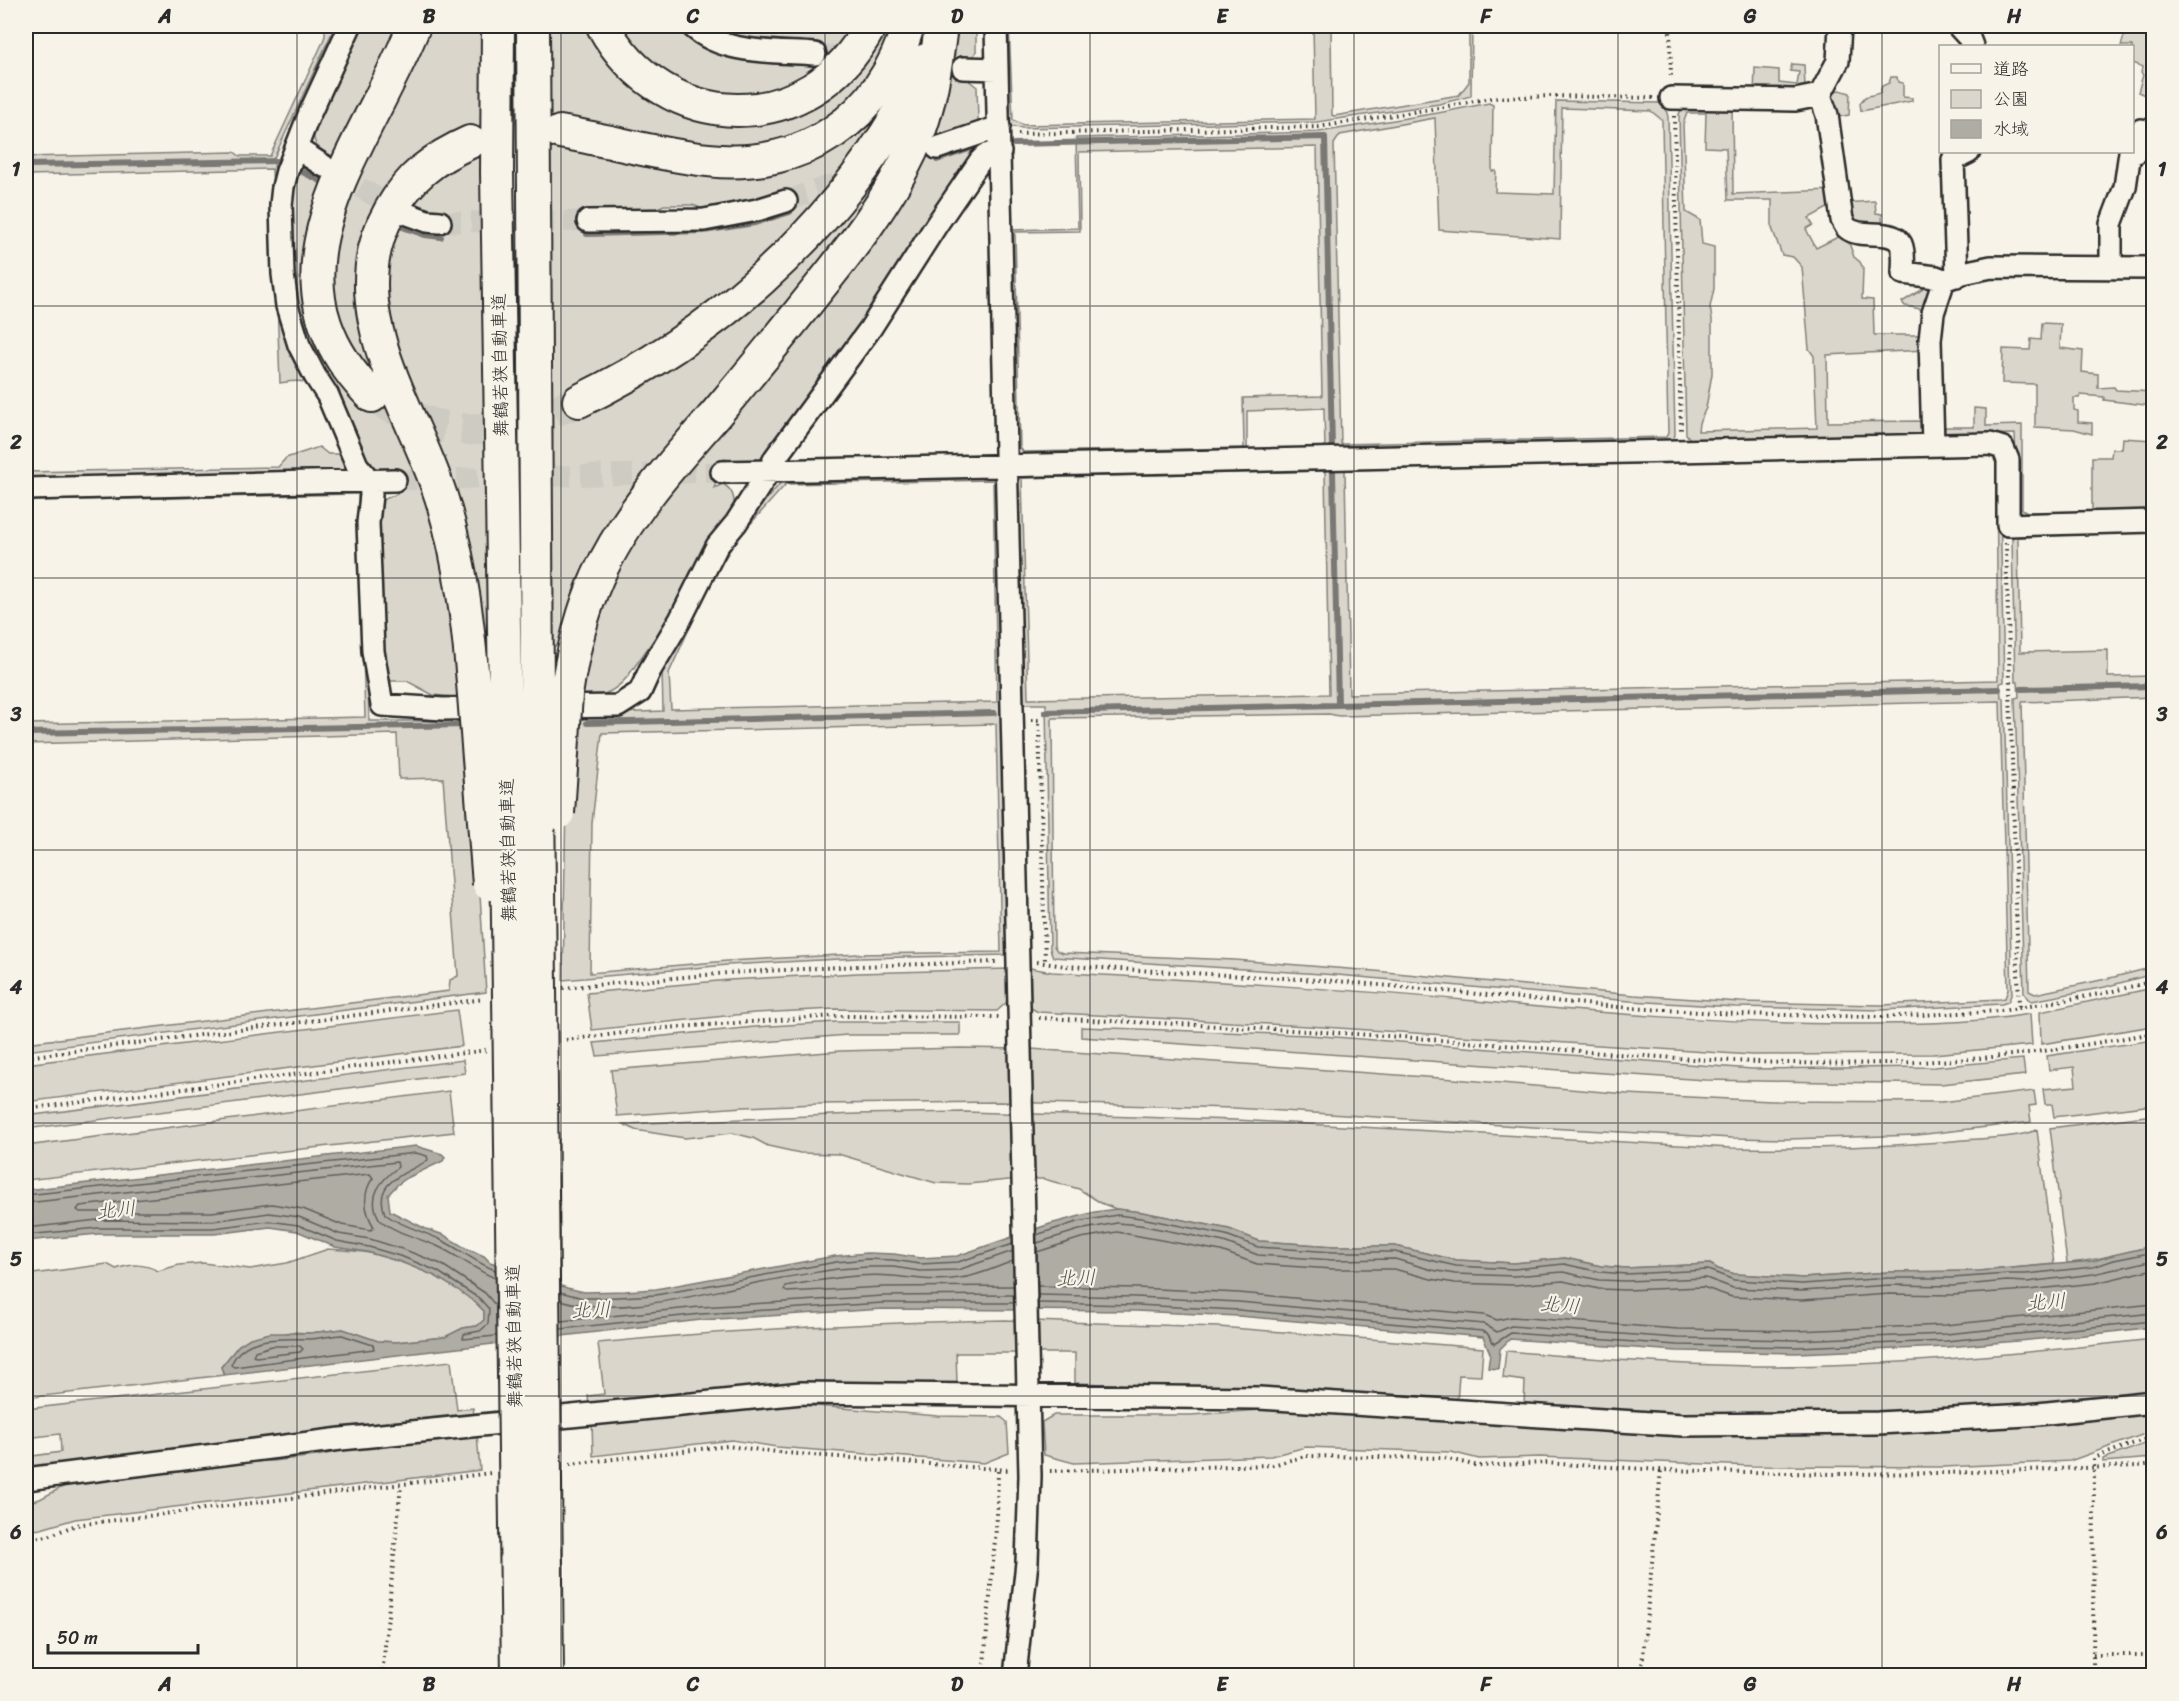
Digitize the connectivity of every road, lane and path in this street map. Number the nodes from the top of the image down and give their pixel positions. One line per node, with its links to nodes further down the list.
1 (350, 26): 24 (street)
2 (414, 26): 37 (highway)
3 (498, 26): 50 (highway, 舞鶴若狭自動車道)
4 (532, 26): 49 (highway, 舞鶴若狭自動車道)
5 (603, 26): 7 (highway)
6 (693, 26): 15 (street)
7 (870, 26)
8 (908, 26): 20 (highway)
9 (940, 26): 38 (highway); 49 (highway)
10 (996, 26): 17 (street)
11 (1671, 26): 19 (path)
12 (1840, 26): 18 (street)
13 (1958, 26): 14 (street)
14 (1972, 45)
15 (816, 54)
16 (963, 68): 17 (street)
17 (997, 69): 22 (street)
18 (1820, 95): 19 (street); 36 (street)
19 (1671, 99): 22 (path); 40 (path)
20 (560, 132)
21 (2154, 133): 26 (street)
22 (999, 138): 25 (street); 41 (street); 42 (street)
23 (470, 142): 50 (highway)
24 (296, 148): 29 (street); 45 (street)
25 (937, 148)
26 (2134, 152)
27 (1967, 153): 36 (street)
28 (2131, 153): 34 (street)
29 (324, 166)
30 (786, 201): 32 (street)
31 (405, 213): 33 (street)
32 (588, 221)
33 (440, 222)
34 (2111, 267): 35 (street); 36 (street)
35 (2154, 268)
36 (1950, 278): 39 (street)
37 (372, 396)
38 (579, 401)
39 (1933, 445): 40 (street); 48 (street)
40 (1681, 451): 41 (street)
41 (1006, 465): 42 (street); 51 (street)
42 (769, 471): 43 (street); 45 (street)
43 (722, 472)
44 (395, 480): 45 (street)
45 (370, 481): 46 (street)
46 (26, 489)
47 (2154, 521): 48 (street)
48 (2008, 525): 55 (path)
49 (551, 694): 74 (highway, 舞鶴若狭自動車道, bridge)
50 (489, 695): 73 (highway, 舞鶴若狭自動車道, bridge)
51 (1012, 718): 53 (path); 56 (street)
52 (1035, 962): 53 (path)
53 (1045, 962): 55 (path)
54 (2154, 981): 55 (path)
55 (2019, 1008)
56 (1019, 1022): 57 (path); 58 (street)
57 (2154, 1034)
58 (1028, 1386): 59 (street); 66 (street); 76 (street)
59 (2154, 1402)
60 (2154, 1436): 62 (path)
61 (2154, 1464): 62 (path)
62 (2094, 1467): 64 (path); 70 (path)
63 (998, 1470): 75 (path)
64 (1661, 1470): 65 (path); 77 (path)
65 (1045, 1471)
66 (57, 1475): 67 (street); 69 (street)
67 (26, 1479)
68 (401, 1485): 72 (path)
69 (26, 1494)
70 (2093, 1655): 71 (path); 78 (path)
71 (2154, 1655)
72 (382, 1676)
73 (518, 1676)
74 (547, 1676)
75 (983, 1676)
76 (1015, 1676)
77 (1641, 1676)
78 (2093, 1676)

